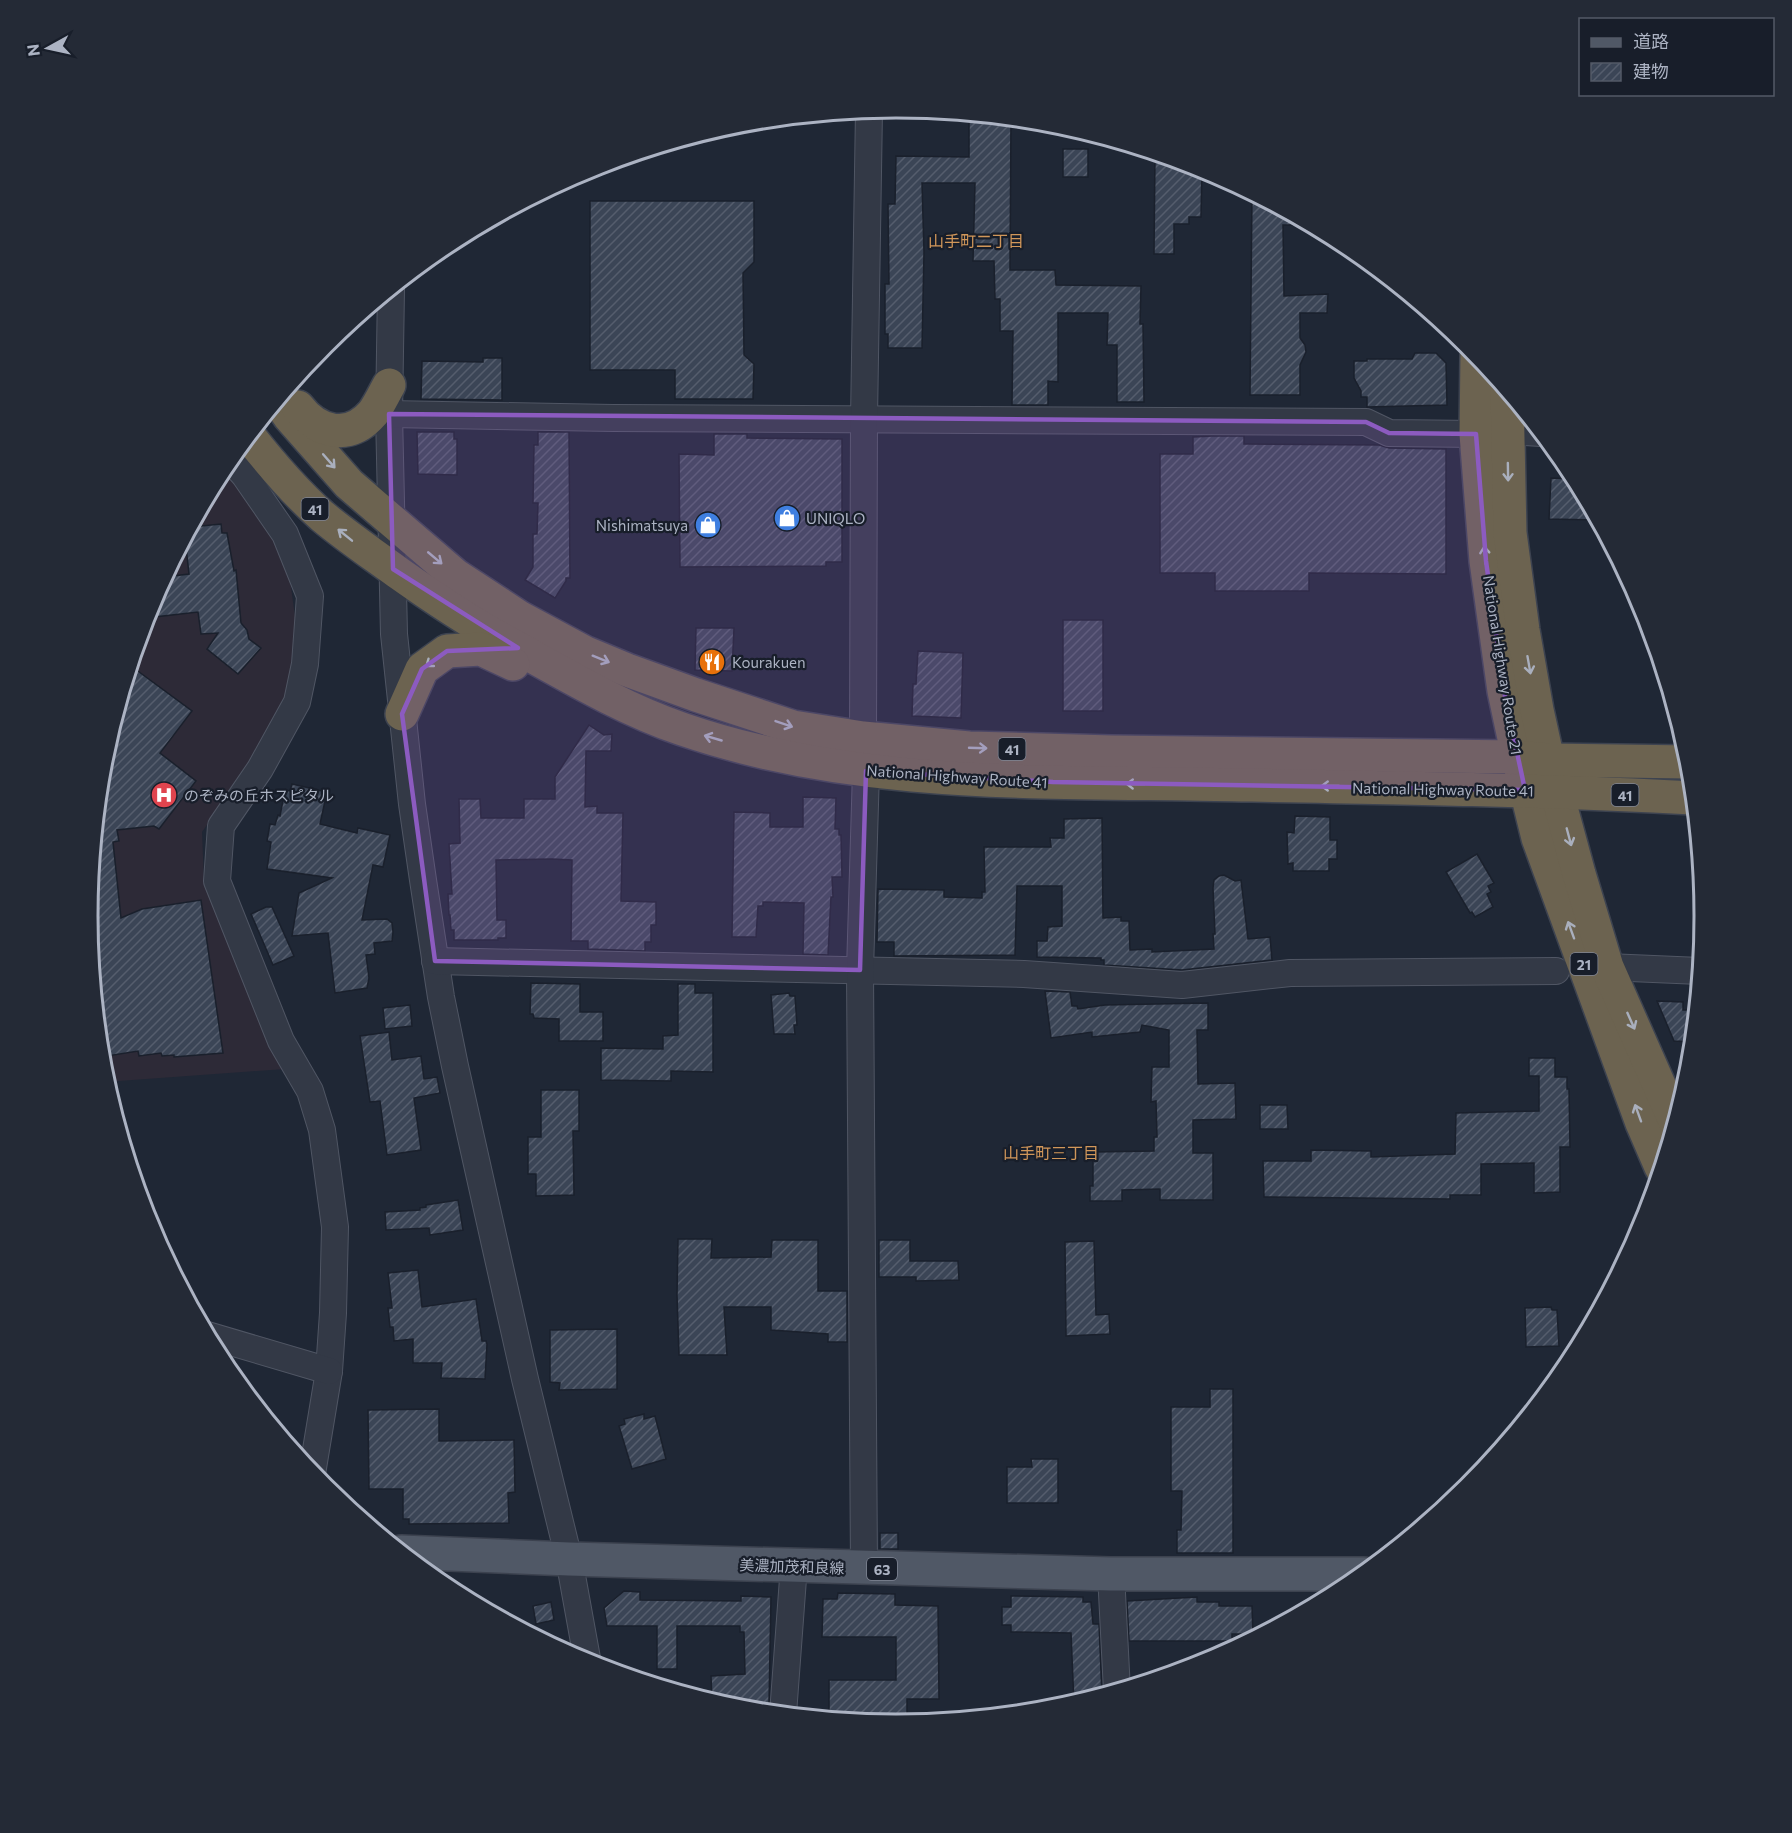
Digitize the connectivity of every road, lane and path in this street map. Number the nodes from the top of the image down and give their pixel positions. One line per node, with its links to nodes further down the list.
1 (869, 119): 8 (street)
2 (391, 299): 5 (street)
3 (1481, 373): 9 (highway, National Highway Route 21 / 21)
4 (290, 398): 5 (highway)
5 (389, 399): 8 (street); 13 (street)
6 (1505, 400): 9 (highway, National Highway Route 21 / 21)
7 (282, 406): 13 (highway, National Highway Route 41 / 41, one-way to 13)
8 (864, 419): 9 (street); 17 (street)
9 (1492, 432): 10 (street); 18 (highway, National Highway Route 21 / 21)
10 (1531, 433)
11 (254, 442): 14 (highway, National Highway Route 41 / 41, one-way to 11)
12 (237, 467): 31 (street)
13 (390, 520): 14 (street); 17 (highway, National Highway Route 41 / 41, one-way to 17)
14 (393, 569): 15 (highway, National Highway Route 41 / 41); 16 (street)
15 (586, 685): 16 (highway, one-way to 16); 20 (highway, National Highway Route 41 / 41, one-way to 15)
16 (402, 714): 23 (street)
17 (863, 738): 18 (highway, National Highway Route 41 / 41, one-way to 18)
18 (1533, 759): 19 (highway, National Highway Route 41 / 41); 21 (highway, National Highway Route 21 / 21)
19 (1679, 762)
20 (866, 771): 21 (highway, National Highway Route 41 / 41, one-way to 20); 25 (street)
21 (1541, 791): 22 (highway, National Highway Route 41 / 41); 24 (highway, National Highway Route 21 / 21, one-way to 24); 29 (highway, National Highway Route 21 / 21, one-way to 21)
22 (1685, 798)
23 (435, 961): 25 (street); 34 (street)
24 (1607, 967): 27 (street); 28 (highway, National Highway Route 21 / 21, one-way to 28)
25 (860, 970): 26 (street); 36 (street)
26 (1556, 971)
27 (1693, 971)
28 (1670, 1110)
29 (1657, 1157)
30 (218, 1338): 31 (street)
31 (329, 1371): 32 (street)
32 (314, 1462)
33 (414, 1553): 34 (main road, 美濃加茂和良線 / 63)
34 (569, 1559): 35 (main road, 美濃加茂和良線 / 63); 39 (street)
35 (794, 1565): 36 (main road, 美濃加茂和良線 / 63); 41 (street)
36 (864, 1568): 37 (main road, 美濃加茂和良線 / 63)
37 (1111, 1574): 38 (main road, 美濃加茂和良線 / 63); 40 (street)
38 (1348, 1574)
39 (586, 1652)
40 (1117, 1684)
41 (784, 1707)

